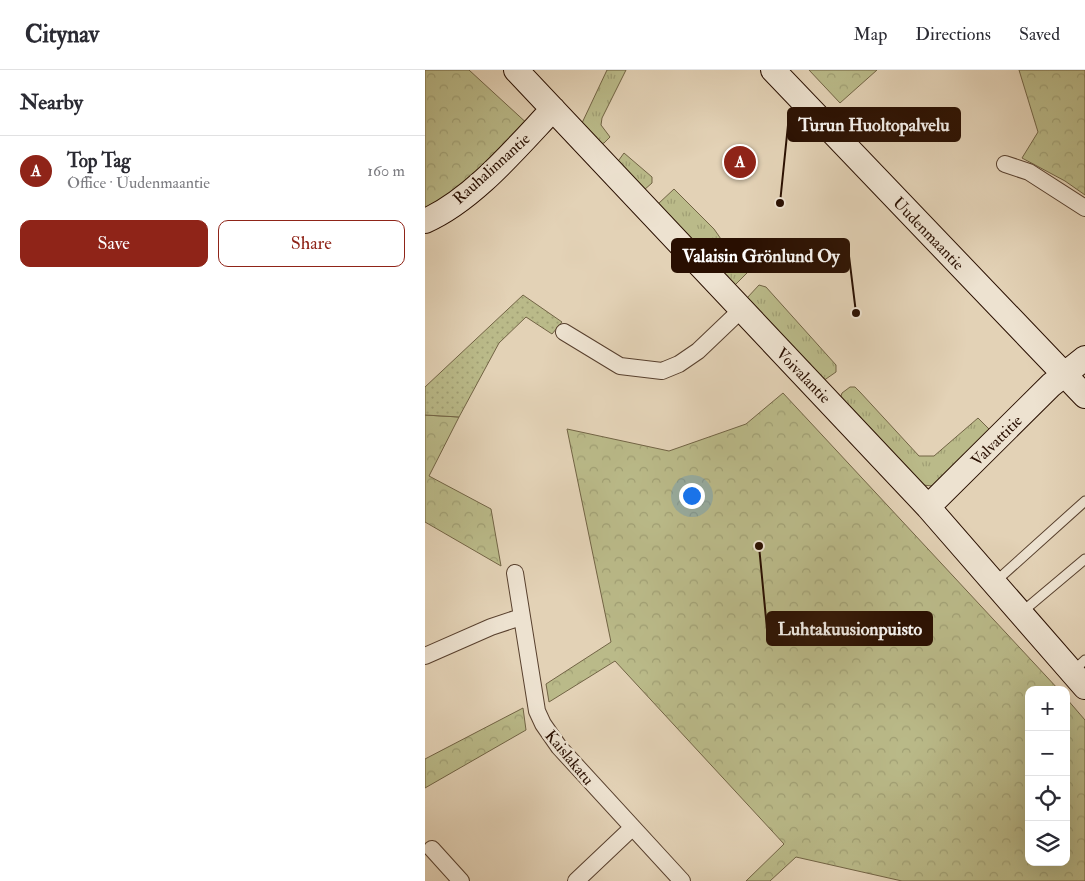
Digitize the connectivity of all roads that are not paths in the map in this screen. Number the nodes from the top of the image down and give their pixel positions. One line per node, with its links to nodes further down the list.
1 (516, 70): 3 (street, Voivalantie)
2 (773, 70): 10 (street, Uudenmaantie)
3 (553, 109): 6 (street, Rauhalinnantie); 7 (street, Voivalantie)
4 (1005, 164): 5 (street)
5 (1085, 208)
6 (425, 220)
7 (741, 310): 8 (street); 13 (street, Voivalantie)
8 (564, 332)
9 (1085, 358): 10 (street, Valvattitie)
10 (1063, 374): 11 (street, Uudenmaantie); 13 (street, Valvattitie)
11 (1085, 396)
12 (1085, 501): 16 (lane)
13 (928, 507): 16 (street, Voivalantie)
14 (1085, 559): 17 (lane)
15 (515, 573): 18 (street, Kaislakatu)
16 (995, 582): 17 (street, Voivalantie)
17 (1021, 613): 20 (street, Voivalantie)
18 (521, 617): 19 (street); 21 (street, Kaislakatu)
19 (425, 656)
20 (1081, 673)
21 (633, 828): 24 (street); 25 (street, Kaislakatu)
22 (432, 848): 23 (street)
23 (461, 881)
24 (576, 881)
25 (682, 881)

